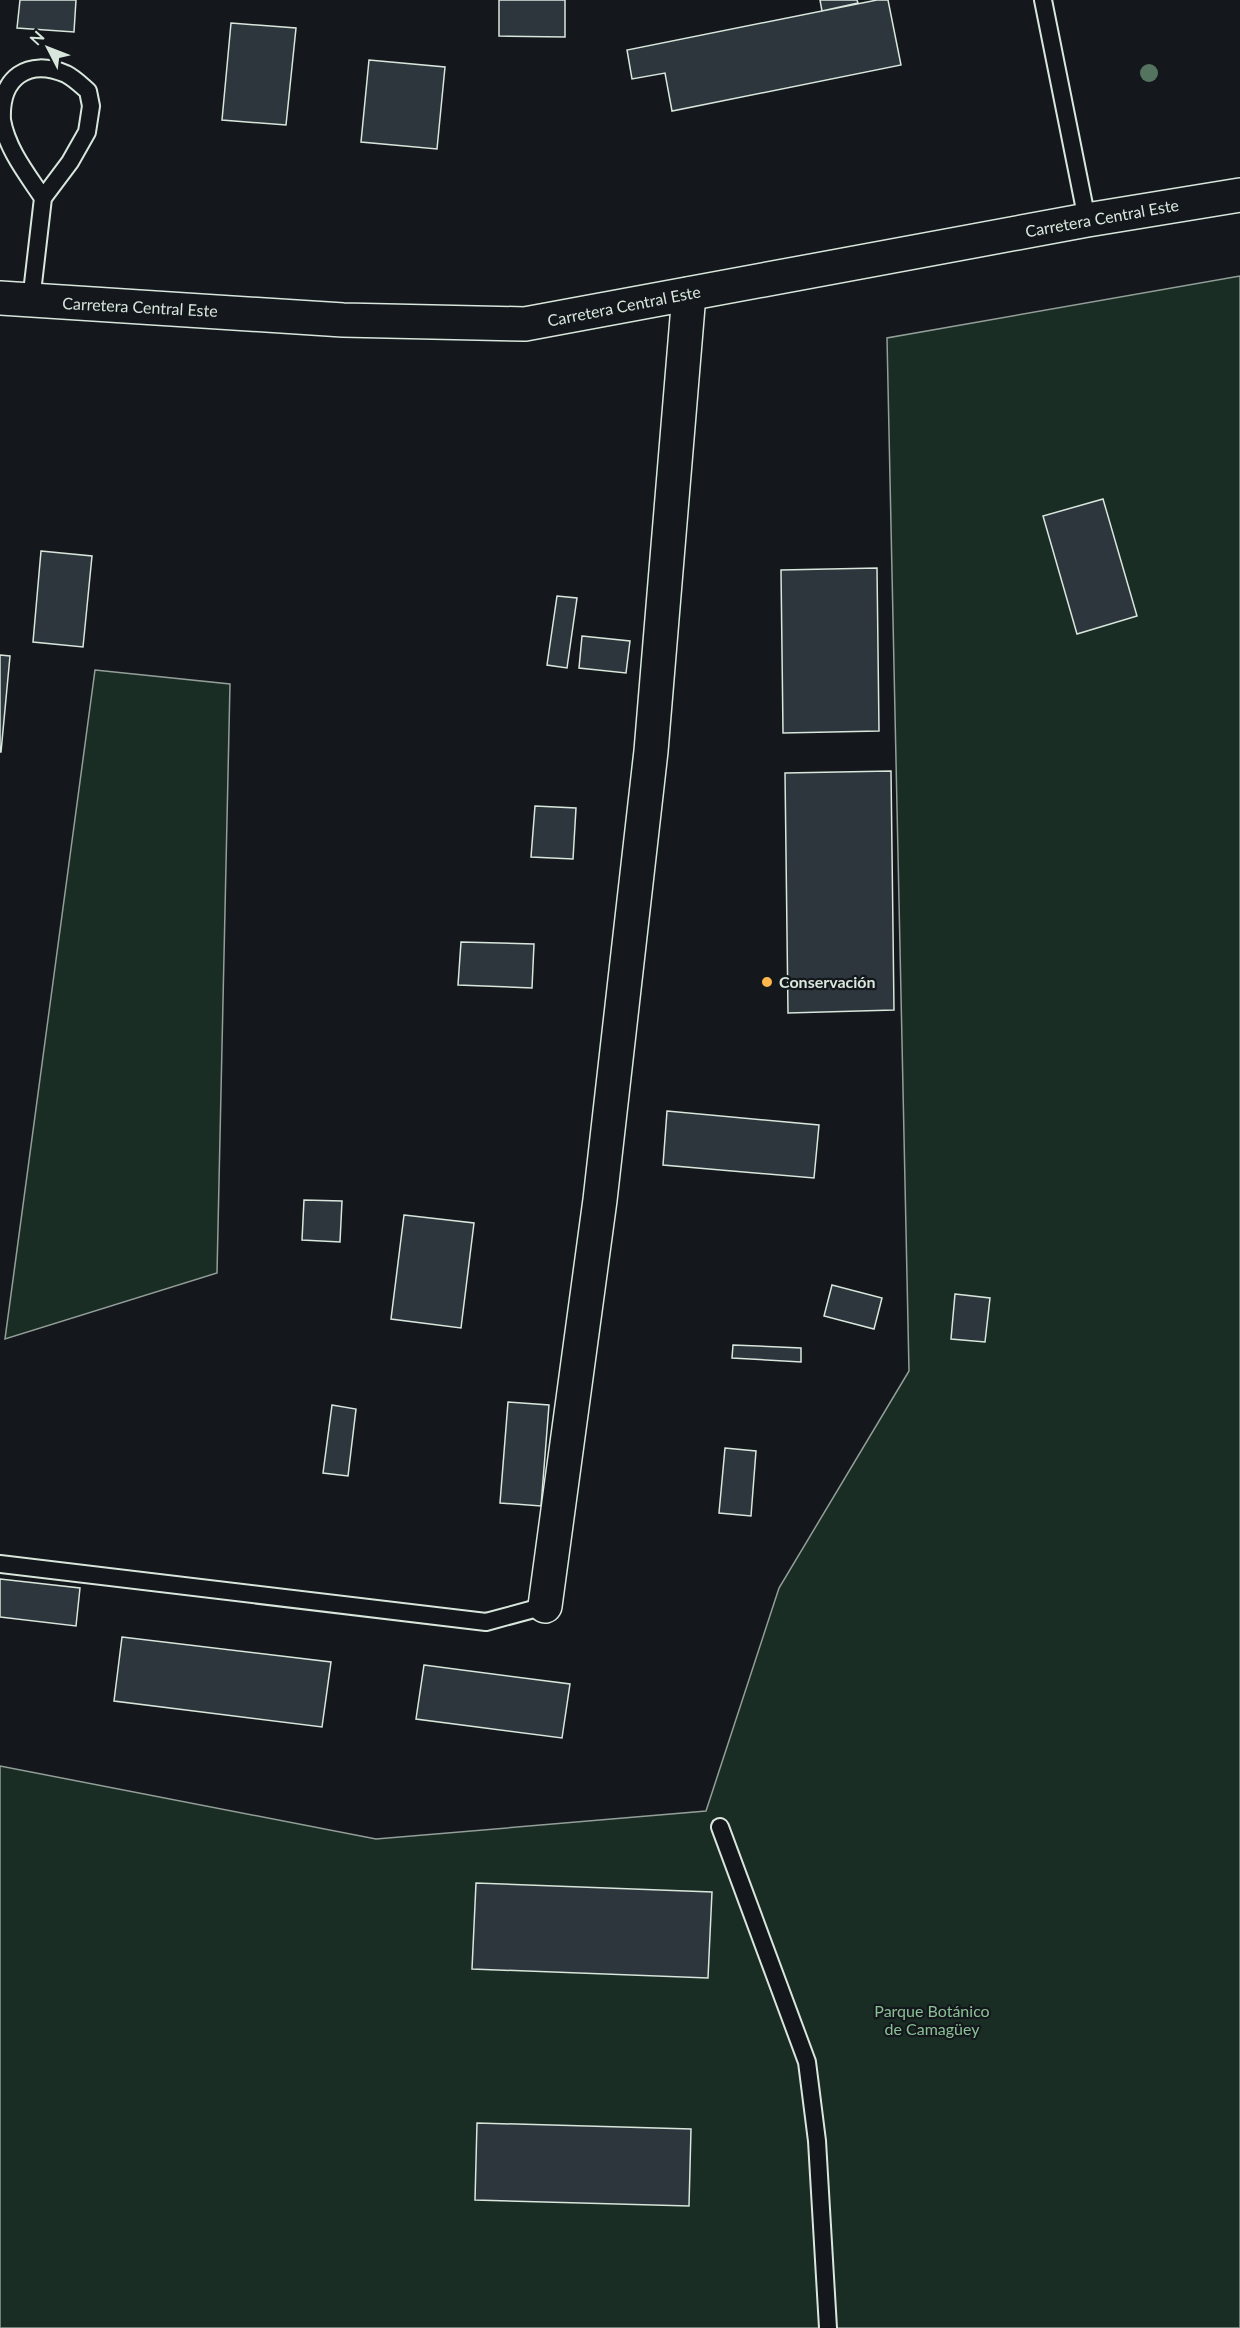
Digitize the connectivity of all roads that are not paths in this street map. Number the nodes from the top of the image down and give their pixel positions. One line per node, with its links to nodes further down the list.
1 (1043, 0): 4 (lane)
2 (1240, 195): 4 (street, Carretera Central Este)
3 (43, 198): 3 (lane); 6 (lane)
4 (1087, 220): 5 (street, Carretera Central Este)
5 (690, 294): 6 (street, Carretera Central Este); 8 (street)
6 (15, 299)
7 (0, 1564): 8 (lane)
8 (545, 1606)
9 (720, 1827): 10 (lane)
10 (828, 2328)

